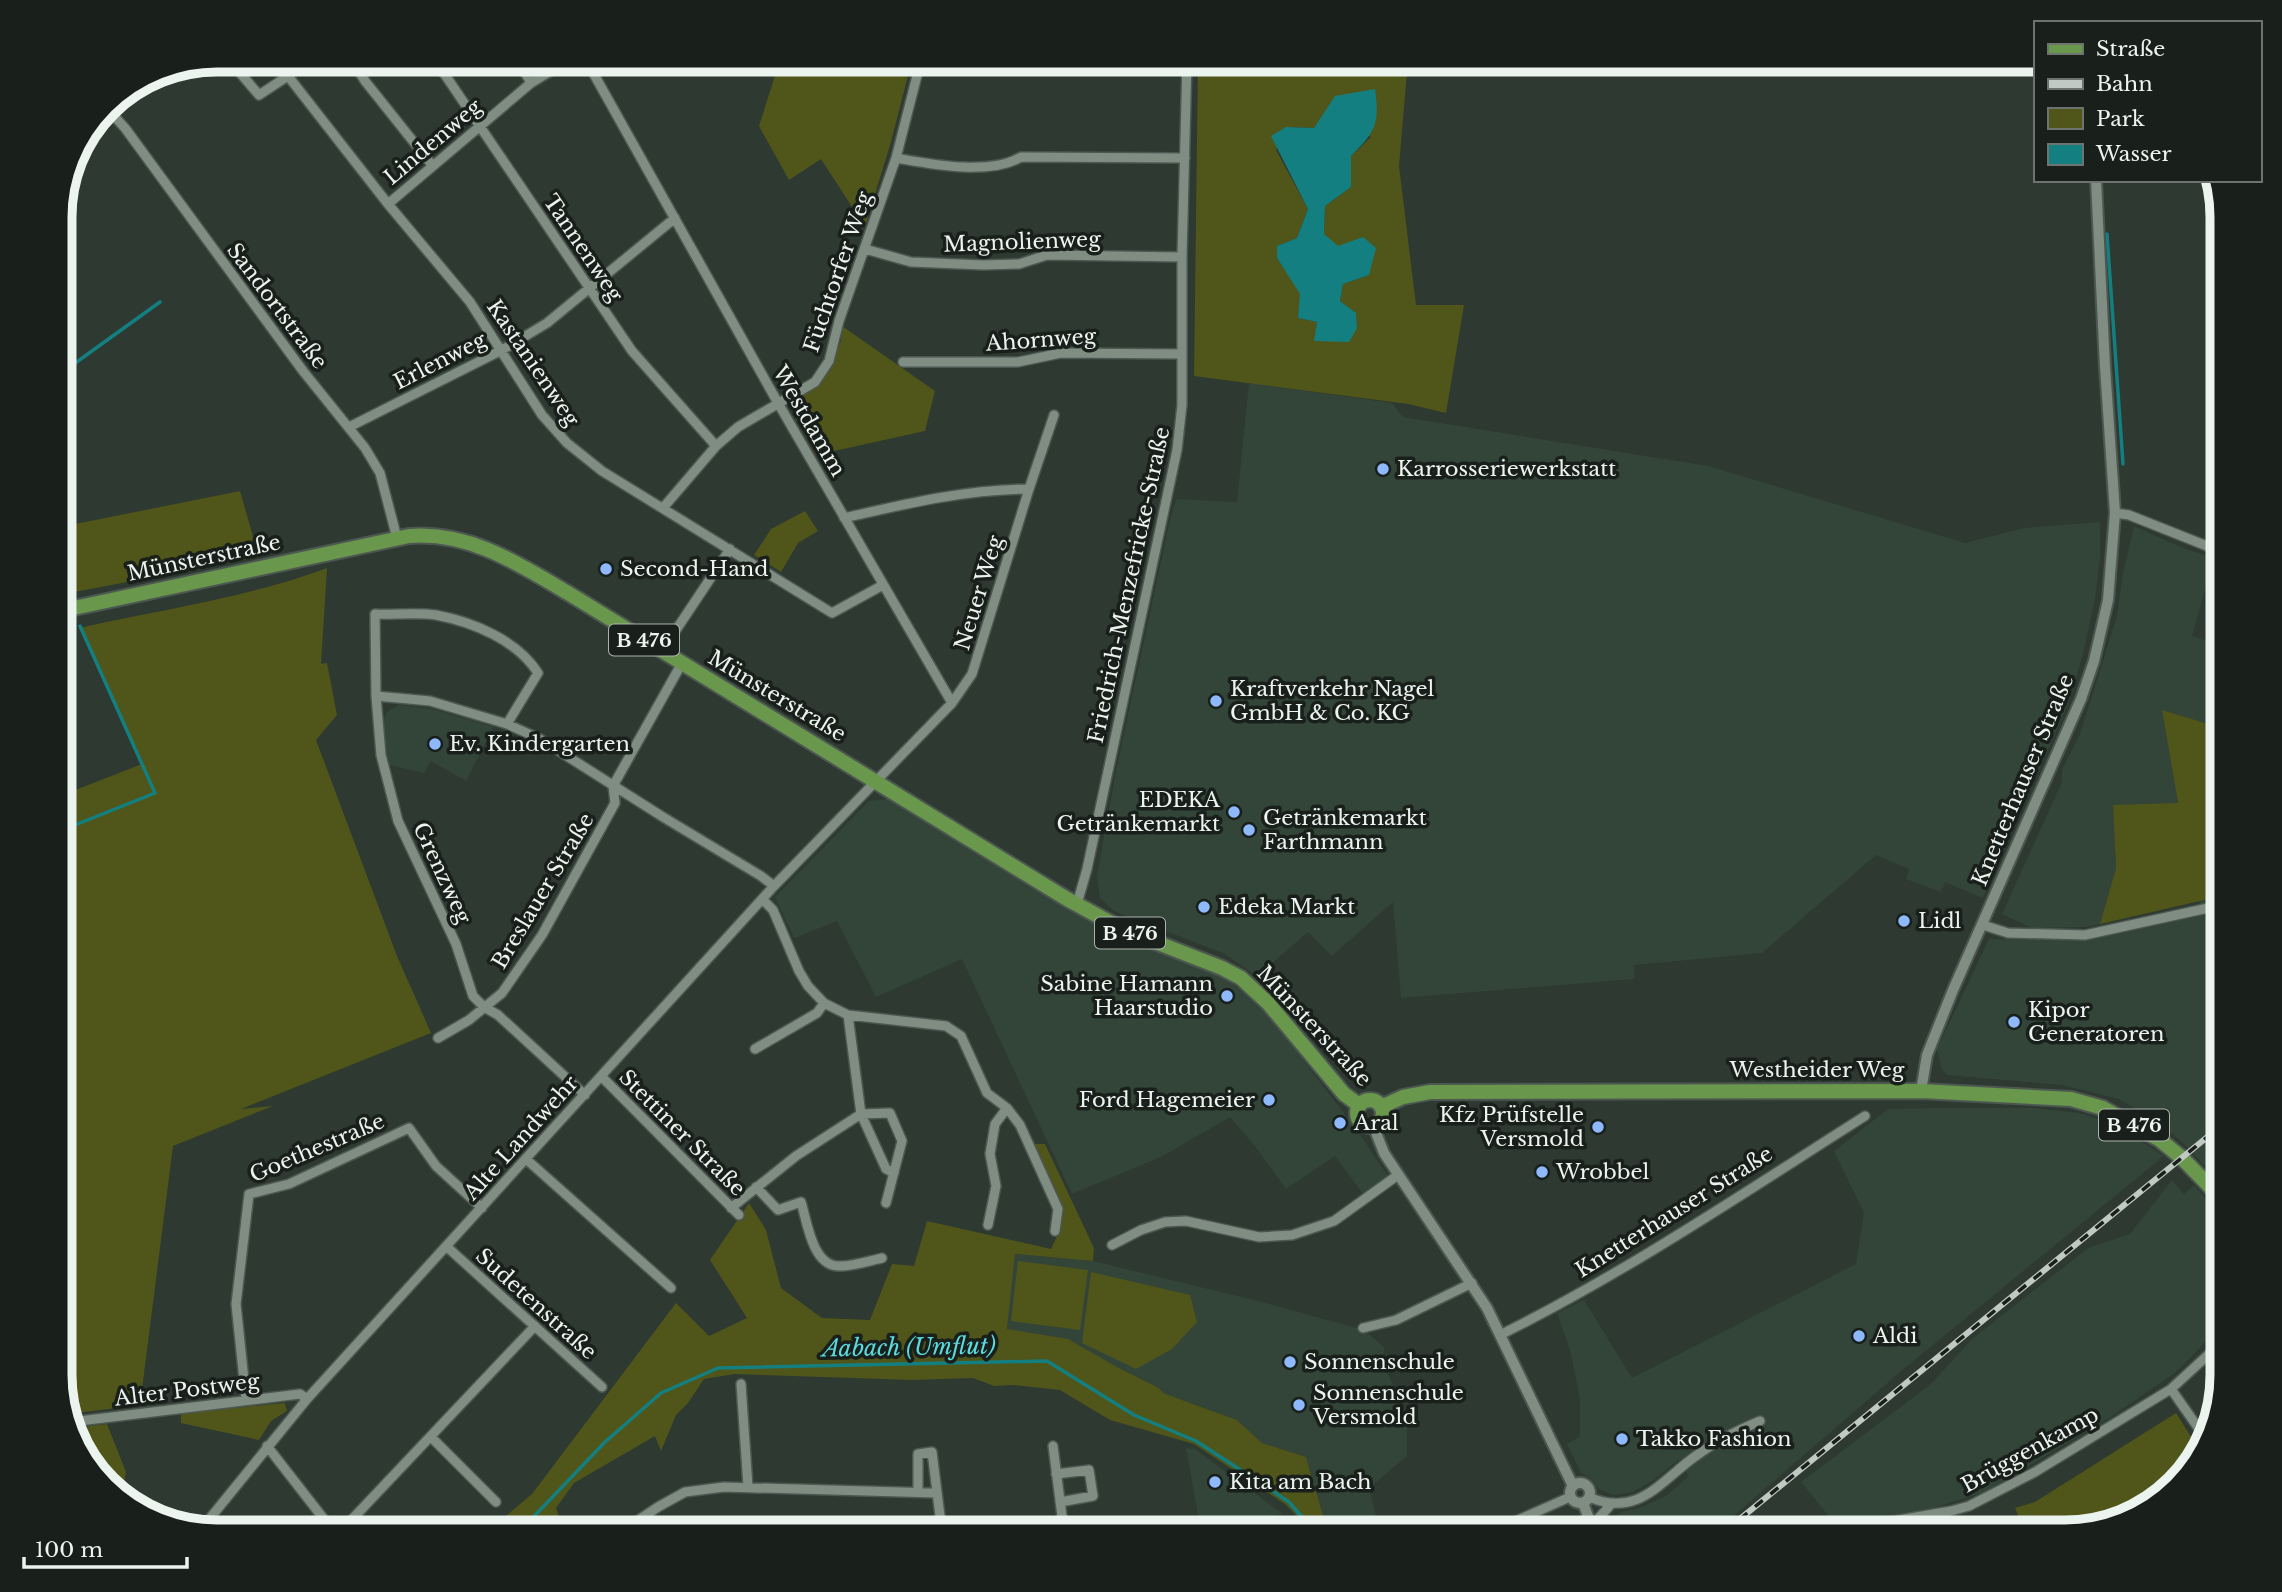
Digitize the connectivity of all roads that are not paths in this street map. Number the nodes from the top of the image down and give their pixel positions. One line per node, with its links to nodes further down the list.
1 (239, 72): 10 (street)
2 (292, 72): 10 (street)
3 (359, 72): 16 (street)
4 (443, 72): 13 (street, Tannenweg)
5 (525, 72): 11 (street)
6 (549, 72): 11 (street, Lindenweg)
7 (593, 72): 19 (street, Westdamm)
8 (917, 72): 14 (street, Füchtorfer Weg)
9 (1186, 72): 15 (street, Friedrich-Menzefricke-Straße)
10 (288, 76): 18 (street, Kastanienweg)
11 (531, 83): 13 (street, Lindenweg)
12 (114, 115): 28 (street, Sandortstraße)
13 (478, 127): 16 (street, Lindenweg); 22 (street, Tannenweg)
14 (896, 158): 15 (street); 20 (street, Füchtorfer Weg)
15 (1185, 158): 21 (street, Friedrich-Menzefricke-Straße)
16 (432, 165): 18 (street, Lindenweg)
17 (2096, 182): 32 (street, Knetterhauser Straße)
18 (388, 204): 23 (street, Kastanienweg)
19 (675, 218): 22 (street, Erlenweg); 26 (street, Westdamm)
20 (865, 249): 21 (street, Magnolienweg); 26 (street, Füchtorfer Weg)
21 (1182, 257): 24 (street, Friedrich-Menzefricke-Straße)
22 (591, 289): 23 (street, Erlenweg); 29 (street, Tannenweg)
23 (502, 350): 28 (street, Erlenweg); 31 (street, Kastanienweg)
24 (1182, 354): 25 (street, Ahornweg); 48 (street, Friedrich-Menzefricke-Straße)
25 (903, 362)
26 (778, 403): 29 (street, Füchtorfer Weg); 33 (street, Westdamm)
27 (1054, 415): 30 (street, Neuer Weg)
28 (349, 427): 34 (street, Sandortstraße)
29 (716, 446): 31 (street, Füchtorfer Weg)
30 (1030, 489): 33 (street); 42 (street, Neuer Weg)
31 (663, 508): 36 (street, Kastanienweg)
32 (2115, 513): 35 (street); 50 (street, Knetterhauser Straße)
33 (844, 518): 37 (street, Westdamm)
34 (397, 538): 38 (main road, Münsterstraße / B 476); 39 (main road, Münsterstraße / B 476)
35 (2210, 547)
36 (730, 549): 37 (street, Kastanienweg); 39 (street)
37 (883, 585): 42 (street, Westdamm)
38 (72, 608)
39 (662, 651): 40 (main road, Münsterstraße / B 476)
40 (682, 663): 44 (main road, Münsterstraße / B 476); 45 (street, Breslauer Straße)
41 (376, 696): 43 (street); 43 (street, Grenzweg); 52 (street, Grenzweg)
42 (952, 703): 44 (street)
43 (507, 724): 45 (street)
44 (877, 782): 46 (street, Alte Landwehr); 48 (main road, Münsterstraße / B 476)
45 (613, 786): 46 (street); 52 (street, Breslauer Straße)
46 (774, 886): 47 (street, Alte Landwehr)
47 (762, 899): 51 (street); 56 (street, Alte Landwehr)
48 (1077, 905): 59 (main road, Münsterstraße / B 476)
49 (2210, 908): 50 (street)
50 (1983, 925): 57 (street, Knetterhauser Straße)
51 (824, 1003): 53 (street); 55 (street)
52 (484, 1007): 54 (street, Breslauer Straße); 58 (street, Grenzweg)
53 (848, 1015): 61 (street); 62 (street)
54 (438, 1038)
55 (755, 1049)
56 (601, 1076): 58 (street, Alte Landwehr); 68 (street, Stettiner Straße)
57 (1921, 1091): 60 (main road, Westheider Weg / B 476); 69 (main road, Westheider Weg / B 476)
58 (585, 1095): 65 (street, Alte Landwehr)
59 (1359, 1105): 60 (main road); 64 (main road)
60 (1381, 1107): 64 (main road)
61 (1007, 1108): 72 (street); 73 (street)
62 (861, 1114): 66 (street); 66 (street); 68 (street)
63 (1865, 1116): 81 (street, Knetterhauser Straße)
64 (1373, 1125): 67 (street)
65 (526, 1159): 71 (street, Alte Landwehr); 78 (street)
66 (894, 1173): 70 (street)
67 (1398, 1175): 74 (street); 77 (street)
68 (757, 1187): 76 (street)
69 (2210, 1187)
70 (887, 1203)
71 (481, 1208): 75 (street, Alte Landwehr); 86 (street, Goethestraße)
72 (988, 1225)
73 (1055, 1231)
74 (1112, 1245)
75 (446, 1246): 79 (street, Sudetenstraße); 87 (street, Alte Landwehr)
76 (882, 1258)
77 (1472, 1283): 80 (street); 81 (street)
78 (671, 1288)
79 (535, 1326): 84 (street, Sudetenstraße); 91 (street)
80 (1363, 1328)
81 (1500, 1335): 97 (street)
82 (2210, 1353): 85 (street, Brüggenkamp)
83 (741, 1384): 95 (street)
84 (602, 1387)
85 (2171, 1389): 90 (street); 112 (street, Brüggenkamp)
86 (246, 1399): 87 (street, Alter Postweg); 88 (street, Alter Postweg)
87 (307, 1399): 92 (street, Alte Landwehr)
88 (80, 1421)
89 (1760, 1421): 102 (street)
90 (2199, 1430)
91 (430, 1437): 100 (street); 105 (street)
92 (267, 1446): 103 (street, Alte Landwehr); 104 (street)
93 (1053, 1446): 94 (street)
94 (1056, 1474): 101 (street); 101 (street)
95 (748, 1487): 96 (street); 106 (street)
96 (918, 1491): 98 (street); 98 (street)
97 (1572, 1491): 99 (street); 99 (street); 109 (street)
98 (936, 1493): 107 (street)
99 (1586, 1500): 102 (street); 110 (street)
100 (496, 1502)
101 (1060, 1502): 108 (street)
102 (1612, 1503): 111 (street)
103 (209, 1520)
104 (325, 1520)
105 (351, 1520)
106 (638, 1520)
107 (940, 1520)
108 (1062, 1520)
109 (1515, 1520)
110 (1591, 1520)
111 (1598, 1520)
112 (1893, 1520)

